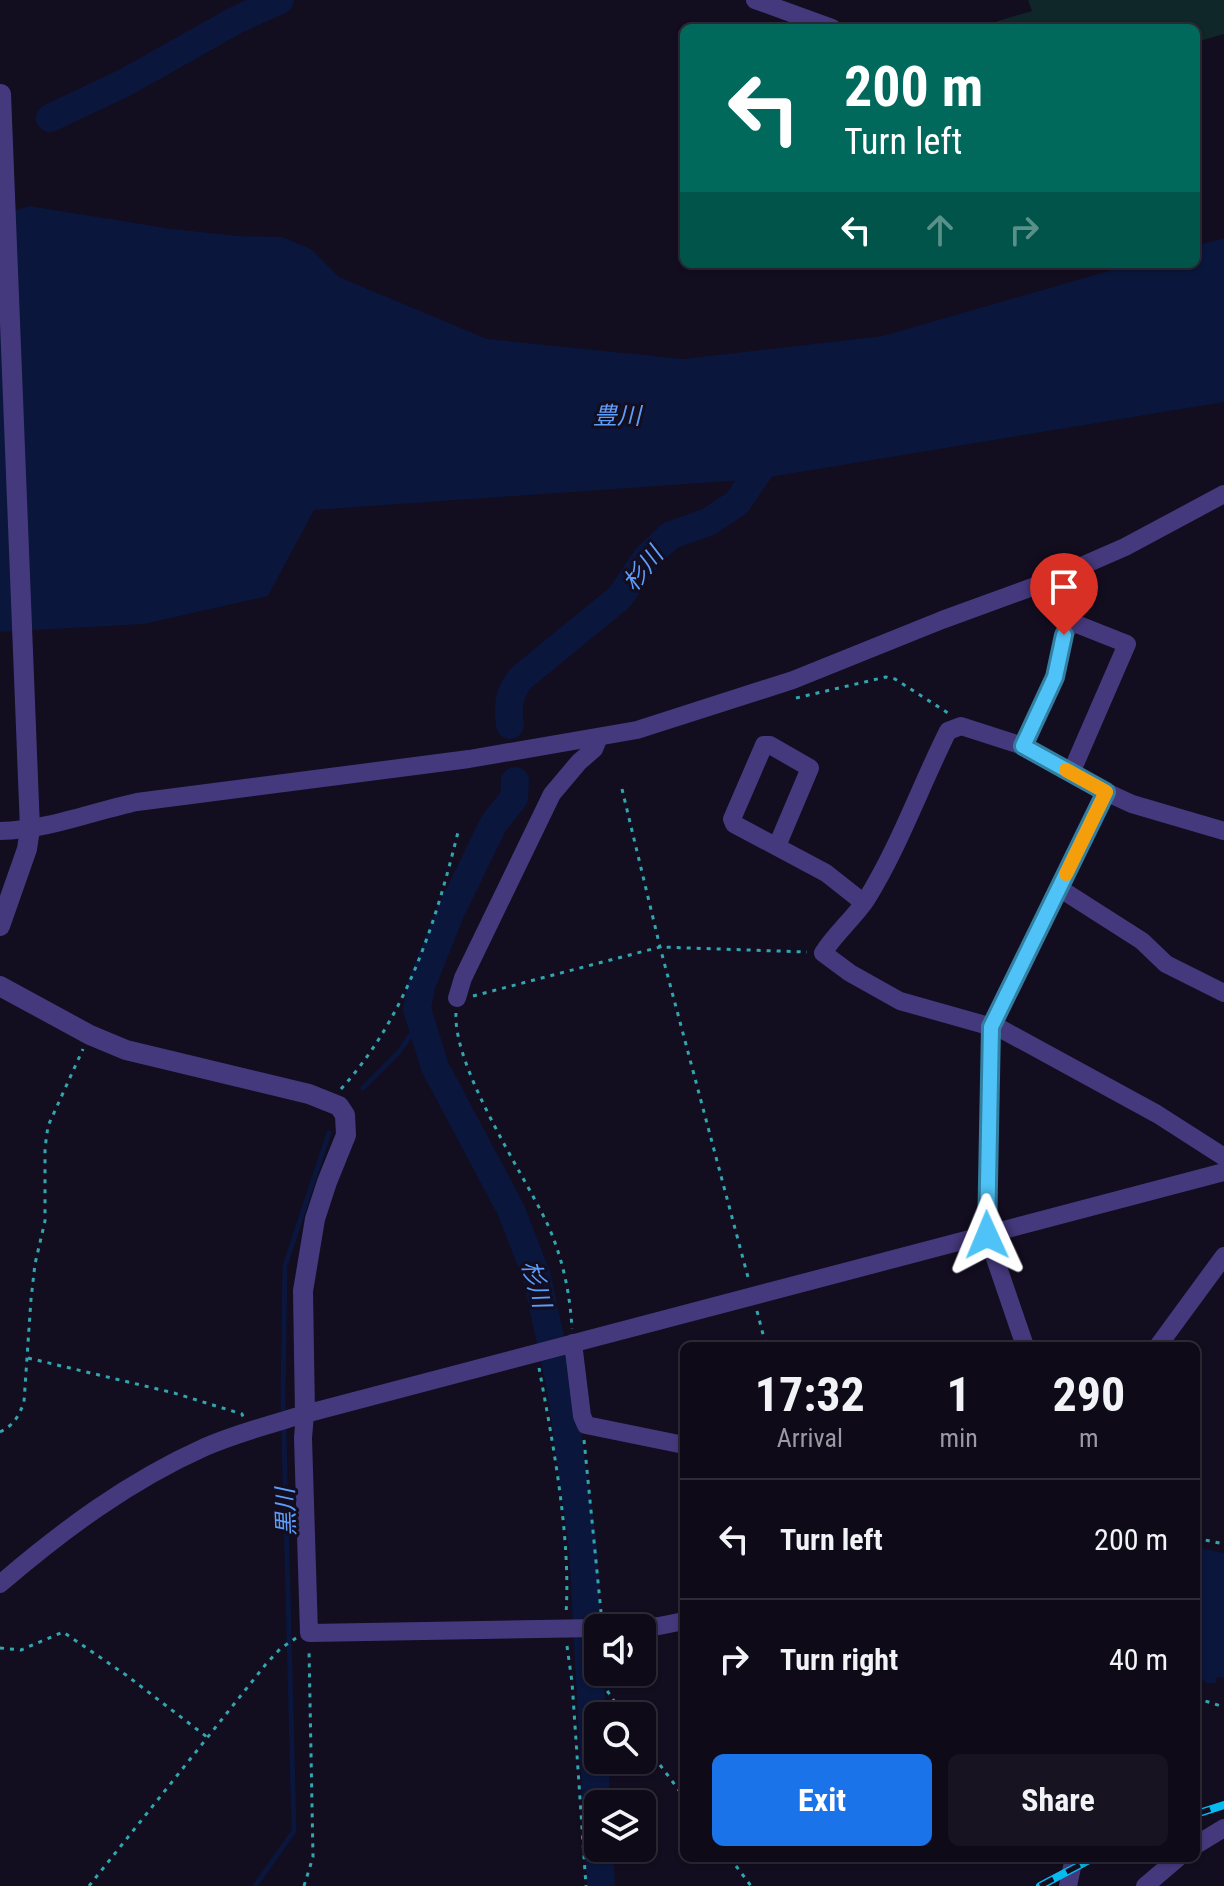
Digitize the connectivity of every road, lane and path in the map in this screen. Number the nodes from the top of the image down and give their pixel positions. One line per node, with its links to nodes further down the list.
1 (755, 0): 2 (street)
2 (821, 24)
3 (1, 91): 12 (street)
4 (1224, 494): 7 (street)
5 (783, 700): 6 (path)
6 (954, 727): 8 (street); 18 (street)
7 (599, 737): 12 (street); 24 (street)
8 (1023, 746): 9 (street); 9 (street)
9 (1071, 773): 11 (street)
10 (622, 789): 20 (path)
11 (1106, 792): 15 (street); 17 (street)
12 (30, 821): 14 (street); 19 (street)
13 (459, 828): 27 (path)
14 (0, 831)
15 (1224, 831)
16 (777, 846): 16 (street); 18 (street)
17 (1059, 888): 23 (street); 25 (street)
18 (864, 903): 21 (street)
19 (0, 926)
20 (660, 947): 21 (path); 24 (path); 32 (path)
21 (823, 953): 25 (street)
22 (0, 986): 26 (street)
23 (1224, 993)
24 (457, 998): 36 (path)
25 (991, 1027): 28 (street); 30 (street)
26 (90, 1035): 27 (street); 38 (path)
27 (330, 1101): 39 (street)
28 (1224, 1157)
29 (1224, 1172): 30 (street)
30 (987, 1235): 32 (street); 34 (street)
31 (1224, 1256): 35 (street)
32 (753, 1296): 33 (path); 36 (street)
33 (765, 1342)
34 (1024, 1342)
35 (1161, 1342)
36 (569, 1344): 37 (street); 40 (street)
37 (533, 1354): 39 (street); 51 (path)
38 (27, 1358): 41 (path); 42 (path)
39 (300, 1415): 41 (street); 52 (street)
40 (586, 1425): 43 (street); 47 (path)
41 (249, 1431): 46 (street)
42 (0, 1432)
43 (680, 1444)
44 (1200, 1539): 45 (path)
45 (1224, 1544)
46 (0, 1584)
47 (602, 1614)
48 (680, 1622): 49 (street)
49 (656, 1626)
50 (584, 1628): 51 (street)
51 (567, 1629): 52 (street); 66 (path)
52 (304, 1634): 56 (path); 65 (path)
53 (0, 1648): 56 (path)
54 (1200, 1699): 55 (path)
55 (1224, 1707)
56 (207, 1737): 64 (path)
57 (656, 1760): 58 (path)
58 (680, 1792)
59 (1224, 1828): 60 (street)
60 (1200, 1843)
61 (733, 1862): 67 (path)
62 (1073, 1862): 68 (street)
63 (1173, 1862): 69 (street)
64 (89, 1886)
65 (304, 1886)
66 (586, 1886)
67 (751, 1886)
68 (1068, 1886)
69 (1145, 1886)

